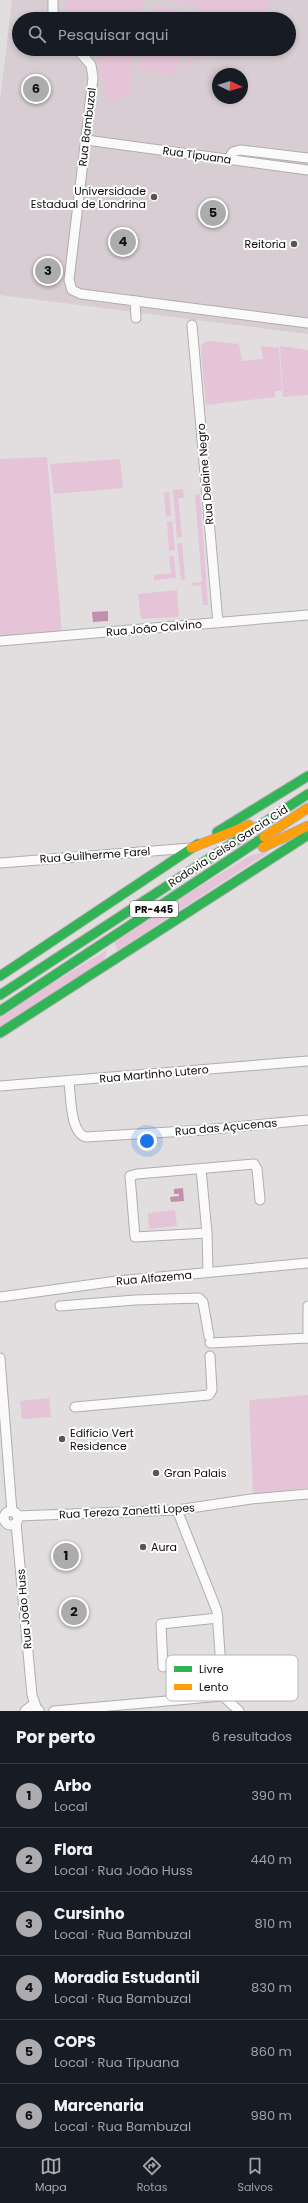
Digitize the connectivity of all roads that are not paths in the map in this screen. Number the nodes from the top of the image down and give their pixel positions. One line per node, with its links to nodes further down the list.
1 (53, 0): 2 (street)
2 (53, 12)
3 (84, 56): 4 (street, Rua Bambuzal)
4 (86, 140): 6 (street, Rua Tipuana); 8 (street, Rua Bambuzal)
5 (308, 158): 6 (street)
6 (228, 159): 7 (street, Rua Tipuana)
7 (308, 170)
8 (135, 301): 9 (street); 10 (street, Rua Bambuzal)
9 (136, 318)
10 (308, 323)
11 (192, 325): 13 (street, Rua Delaine Negro)
12 (308, 615): 13 (street, Rua João Calvino)
13 (218, 623): 14 (street, Rua João Calvino)
14 (0, 641)
15 (308, 776): 21 (main road, Rodovia Celso Garcia Cid / PR-445)
16 (308, 794): 18 (main road, Rodovia Celso Garcia Cid / PR-445)
17 (308, 808): 22 (main road, Rodovia Celso Garcia Cid / PR-445)
18 (280, 813): 21 (main road); 25 (main road, Rodovia Celso Garcia Cid / PR-445)
19 (308, 826): 22 (main road)
20 (307, 836): 27 (main road, PR-445)
21 (191, 848): 23 (street, Rua Guilherme Farel); 24 (main road, Rodovia Celso Garcia Cid / PR-445)
22 (228, 861): 26 (main road, Rodovia Celso Garcia Cid / PR-445)
23 (0, 863)
24 (0, 976)
25 (0, 996)
26 (0, 1011)
27 (0, 1033)
28 (308, 1061): 29 (street, Rua Martinho Lutero)
29 (69, 1082): 30 (street, Rua Martinho Lutero); 31 (street, Rua das Açucenas)
30 (0, 1086)
31 (308, 1120)
32 (201, 1169): 33 (street); 34 (street); 34 (street)
33 (260, 1200)
34 (207, 1233): 36 (street)
35 (308, 1264): 36 (street, Rua Alfazema)
36 (208, 1272): 37 (street, Rua Alfazema)
37 (0, 1297)
38 (60, 1306): 41 (street)
39 (308, 1306): 40 (street)
40 (308, 1338): 41 (street)
41 (210, 1345): 43 (street)
42 (0, 1358): 46 (street, Rua João Huss)
43 (75, 1407)
44 (308, 1494): 45 (street, Rua Tereza Zanetti Lopes)
45 (177, 1510): 46 (street, Rua Tereza Zanetti Lopes); 48 (street)
46 (15, 1517): 47 (street); 54 (street, Rua João Huss)
47 (2, 1519)
48 (218, 1615): 49 (street); 50 (street)
49 (220, 1655)
50 (163, 1667)
51 (184, 1701): 53 (street)
52 (228, 1701): 57 (street)
53 (130, 1708): 56 (street)
54 (34, 1709): 55 (street)
55 (49, 1711)
56 (54, 1711)
57 (239, 1711)

